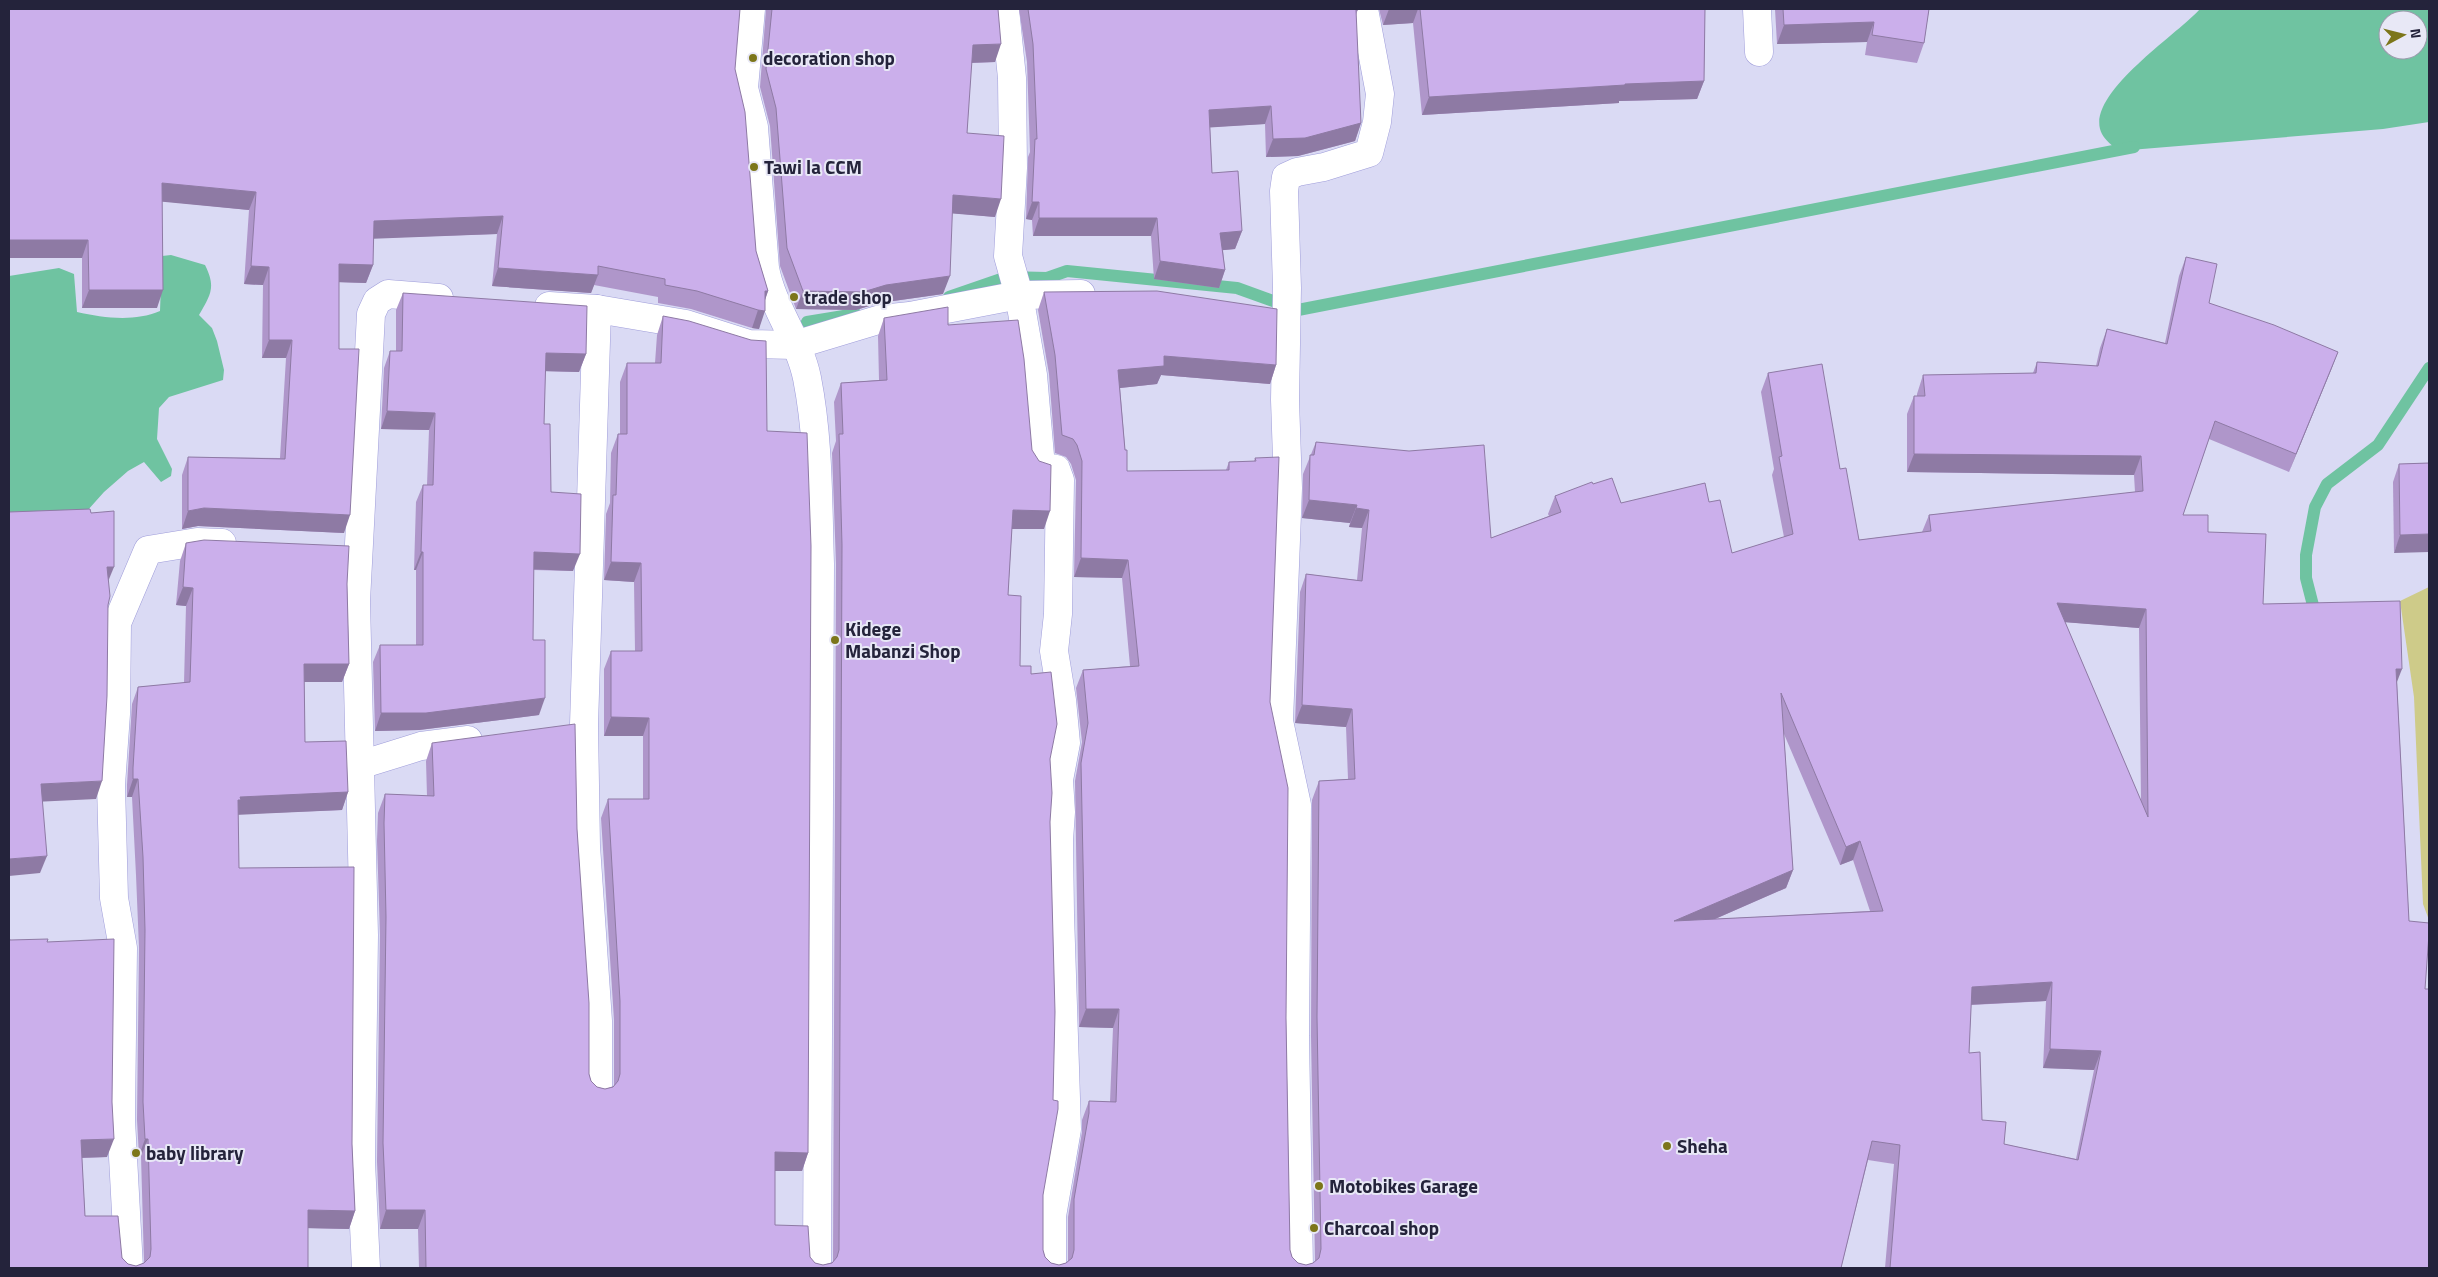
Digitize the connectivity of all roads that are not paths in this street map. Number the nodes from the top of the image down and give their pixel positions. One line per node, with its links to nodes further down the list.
1 (751, 9): 13 (street)
2 (1005, 9): 7 (street)
3 (1364, 9): 9 (street)
4 (1757, 9): 5 (street)
5 (1759, 52)
6 (1104, 294): 7 (street)
7 (1019, 295): 13 (street); 23 (street)
8 (468, 300): 16 (street)
9 (1286, 301): 12 (street); 24 (street)
10 (527, 304): 11 (street)
11 (597, 309): 13 (street); 19 (street)
12 (1257, 310)
13 (795, 345): 22 (street)
14 (245, 545): 20 (street)
15 (330, 548): 16 (street)
16 (358, 549): 18 (street)
17 (496, 737): 18 (street)
18 (360, 765): 21 (street)
19 (598, 1092)
20 (129, 1268)
21 (366, 1268)
22 (818, 1268)
23 (1052, 1268)
24 (1299, 1268)

